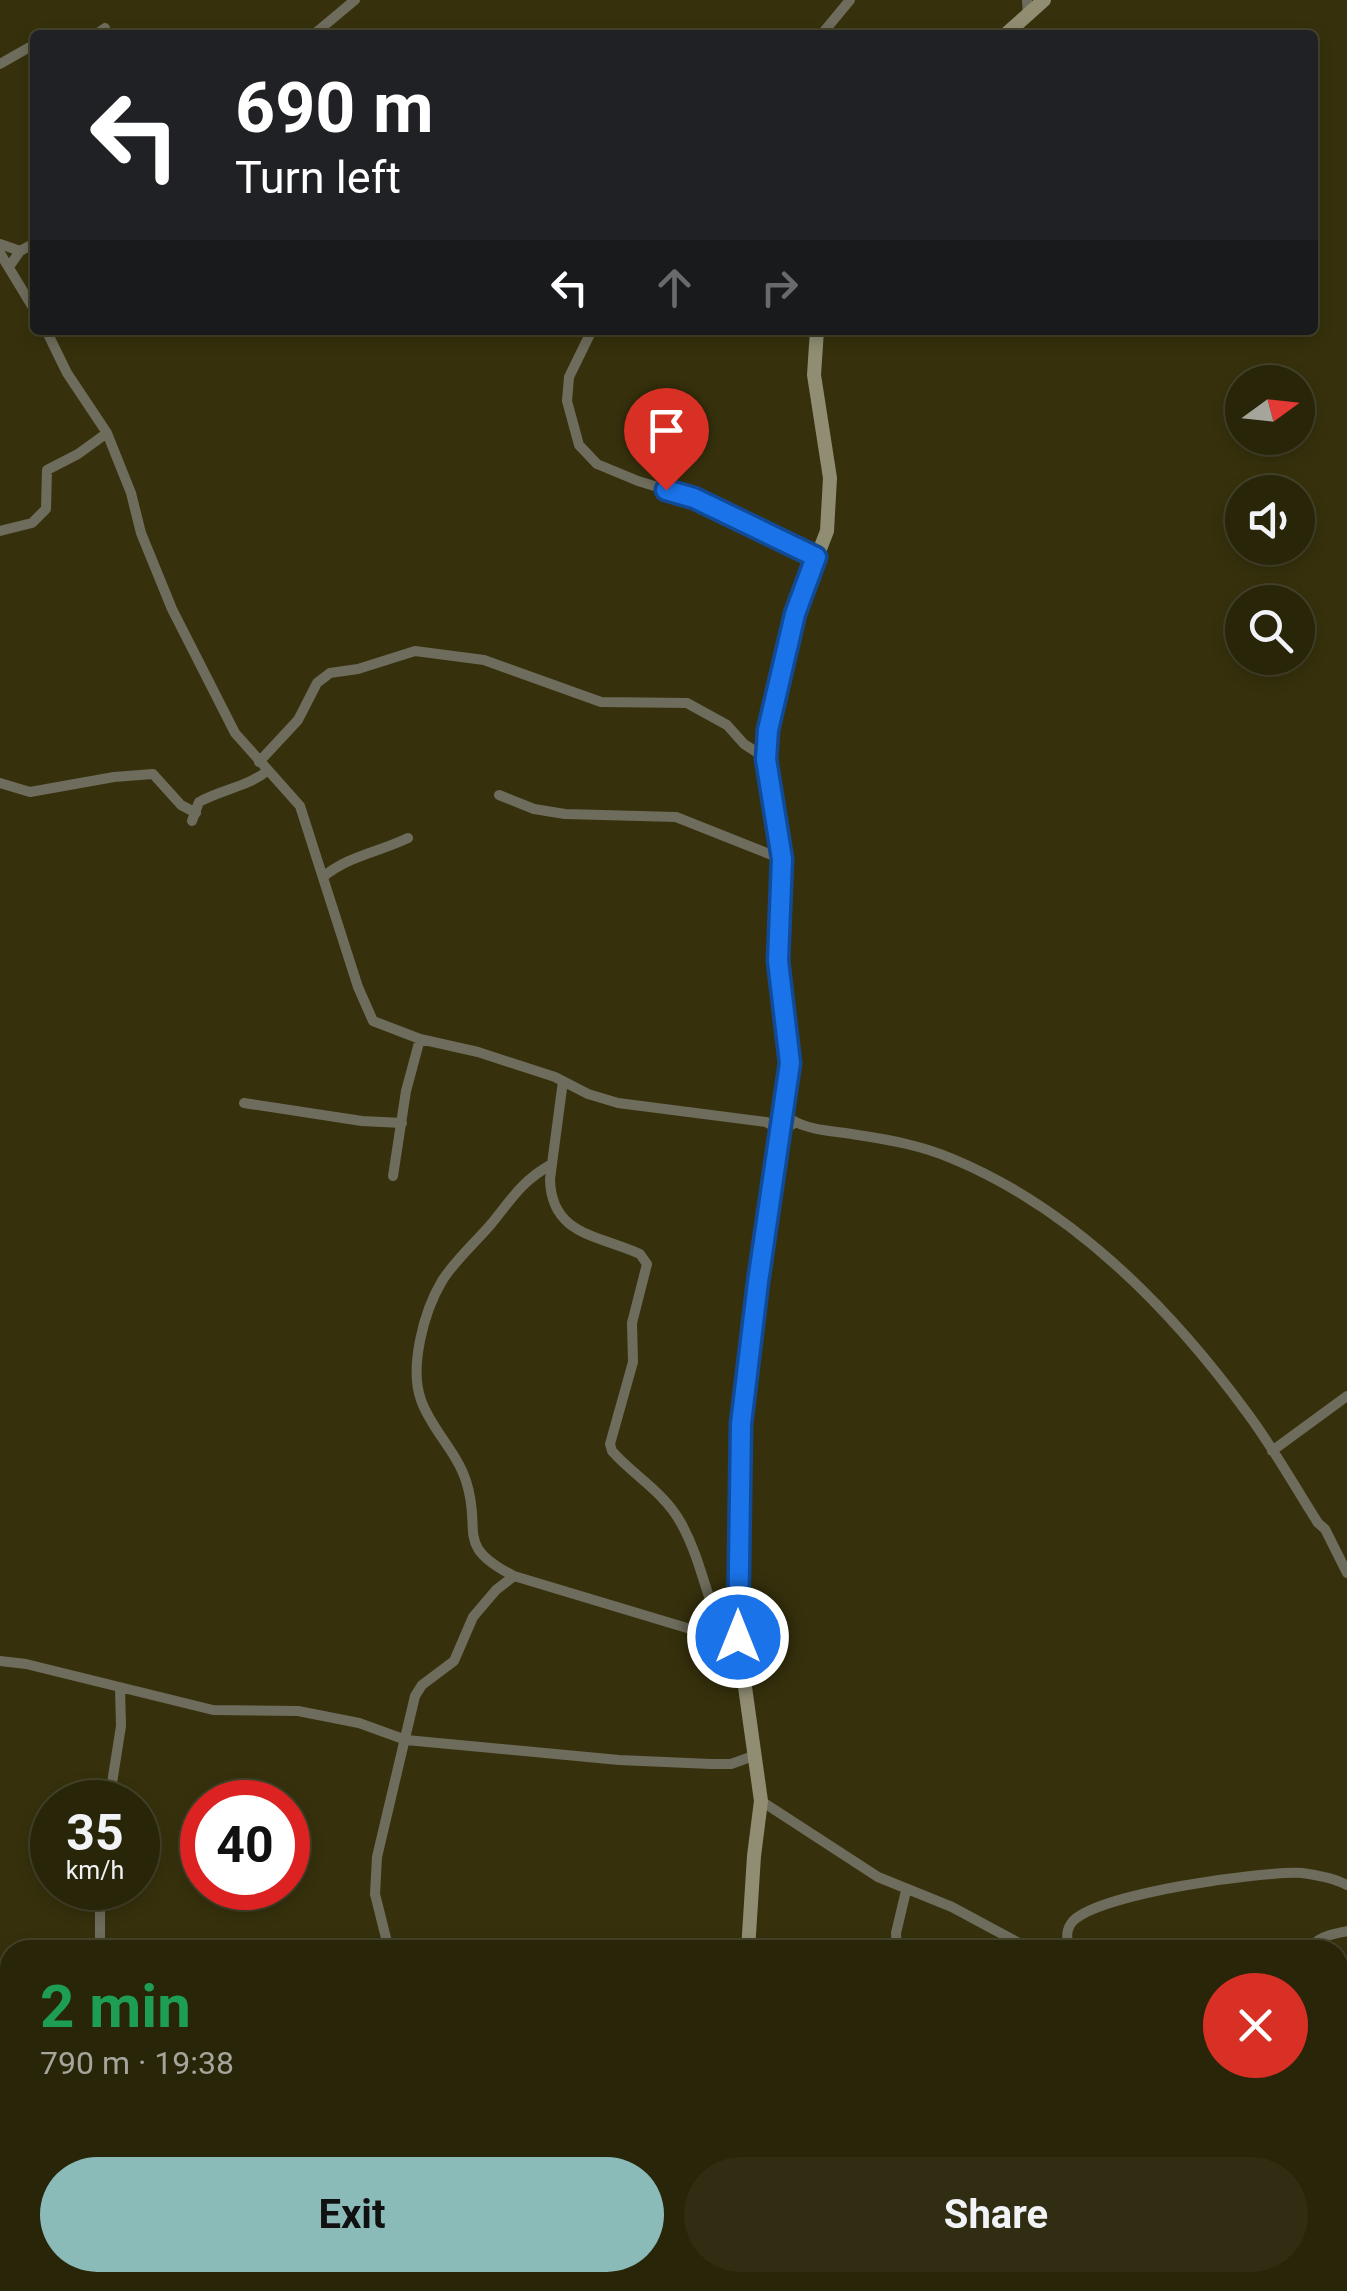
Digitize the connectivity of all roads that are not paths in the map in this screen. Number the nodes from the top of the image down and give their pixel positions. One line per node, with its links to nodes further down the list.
1 (355, 0): 5 (street)
2 (850, 0): 6 (street)
3 (1044, 0): 4 (street)
4 (1027, 8): 7 (street)
5 (323, 30)
6 (825, 30)
7 (1009, 30)
8 (30, 47): 9 (street)
9 (0, 64)
10 (0, 244): 12 (street)
11 (30, 245): 12 (street)
12 (20, 250): 14 (street)
13 (0, 253): 14 (street)
14 (9, 267): 15 (street)
15 (30, 303)
16 (48, 335): 19 (street)
17 (589, 335): 21 (street)
18 (816, 335): 21 (street)
19 (107, 433): 20 (street); 23 (street)
20 (0, 530)
21 (816, 557): 22 (street)
22 (766, 759): 23 (street); 27 (street)
23 (263, 767): 24 (street); 28 (street)
24 (0, 783)
25 (499, 795): 27 (street)
26 (408, 838): 28 (street)
27 (782, 859): 32 (street)
28 (323, 877): 29 (street)
29 (420, 1038): 30 (street); 33 (street)
30 (564, 1081): 32 (street); 34 (street)
31 (244, 1103): 33 (street)
32 (786, 1122): 37 (street); 42 (street)
33 (402, 1123): 35 (street)
34 (552, 1164): 39 (street); 40 (street)
35 (393, 1176)
36 (1347, 1396): 37 (street)
37 (1272, 1451): 38 (street)
38 (1347, 1572)
39 (514, 1576): 40 (street); 44 (street)
40 (728, 1646): 42 (street)
41 (0, 1661): 43 (street)
42 (744, 1666): 45 (street)
43 (120, 1688): 44 (street); 46 (street)
44 (406, 1740): 45 (street); 53 (street)
45 (756, 1755): 47 (street)
46 (113, 1780)
47 (761, 1801): 49 (street); 54 (street)
48 (1347, 1885): 57 (street)
49 (906, 1891): 55 (street); 56 (street)
50 (100, 1910): 52 (street)
51 (1347, 1931): 58 (street)
52 (100, 1940)
53 (386, 1940)
54 (749, 1940)
55 (896, 1940)
56 (1013, 1940)
57 (1067, 1940)
58 (1320, 1940)

